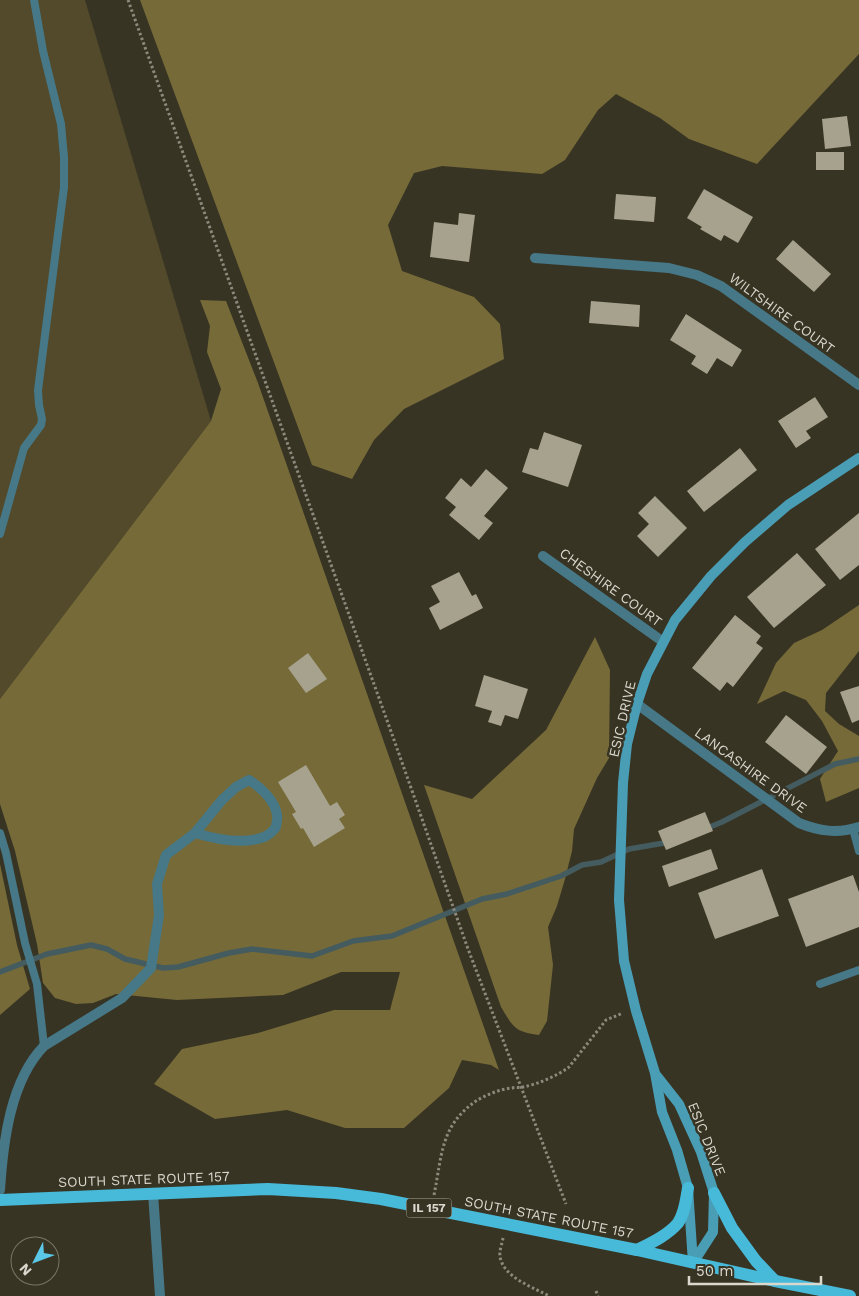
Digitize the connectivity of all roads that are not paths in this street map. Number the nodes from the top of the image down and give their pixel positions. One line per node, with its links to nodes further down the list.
1 (34, 0): 5 (lane)
2 (535, 258): 3 (street, WILTSHIRE COURT)
3 (859, 385)
4 (859, 458): 7 (street, ESIC DRIVE)
5 (0, 534)
6 (543, 556): 7 (street, CHESHIRE COURT)
7 (662, 641): 8 (street, ESIC DRIVE)
8 (636, 704): 9 (street, LANCASHIRE DRIVE); 16 (street, ESIC DRIVE)
9 (856, 828): 12 (lane)
10 (0, 834): 15 (lane)
11 (194, 834): 11 (street); 15 (street)
12 (859, 851)
13 (859, 970): 14 (lane)
14 (820, 984)
15 (44, 1046): 18 (street)
16 (655, 1073): 17 (street, ESIC DRIVE); 20 (street, ESIC DRIVE)
17 (688, 1188): 22 (main road); 23 (street, ESIC DRIVE)
18 (0, 1190)
19 (153, 1193): 21 (main road, SOUTH STATE ROUTE 157 / IL 157); 22 (main road, SOUTH STATE ROUTE 157 / IL 157); 25 (street)
20 (714, 1193): 23 (street, ESIC DRIVE); 24 (main road)
21 (0, 1200)
22 (638, 1250): 23 (main road, SOUTH STATE ROUTE 157 / IL 157)
23 (693, 1262): 24 (main road, SOUTH STATE ROUTE 157 / IL 157)
24 (775, 1281): 26 (main road, SOUTH STATE ROUTE 157 / IL 157)
25 (160, 1296)
26 (850, 1296)

